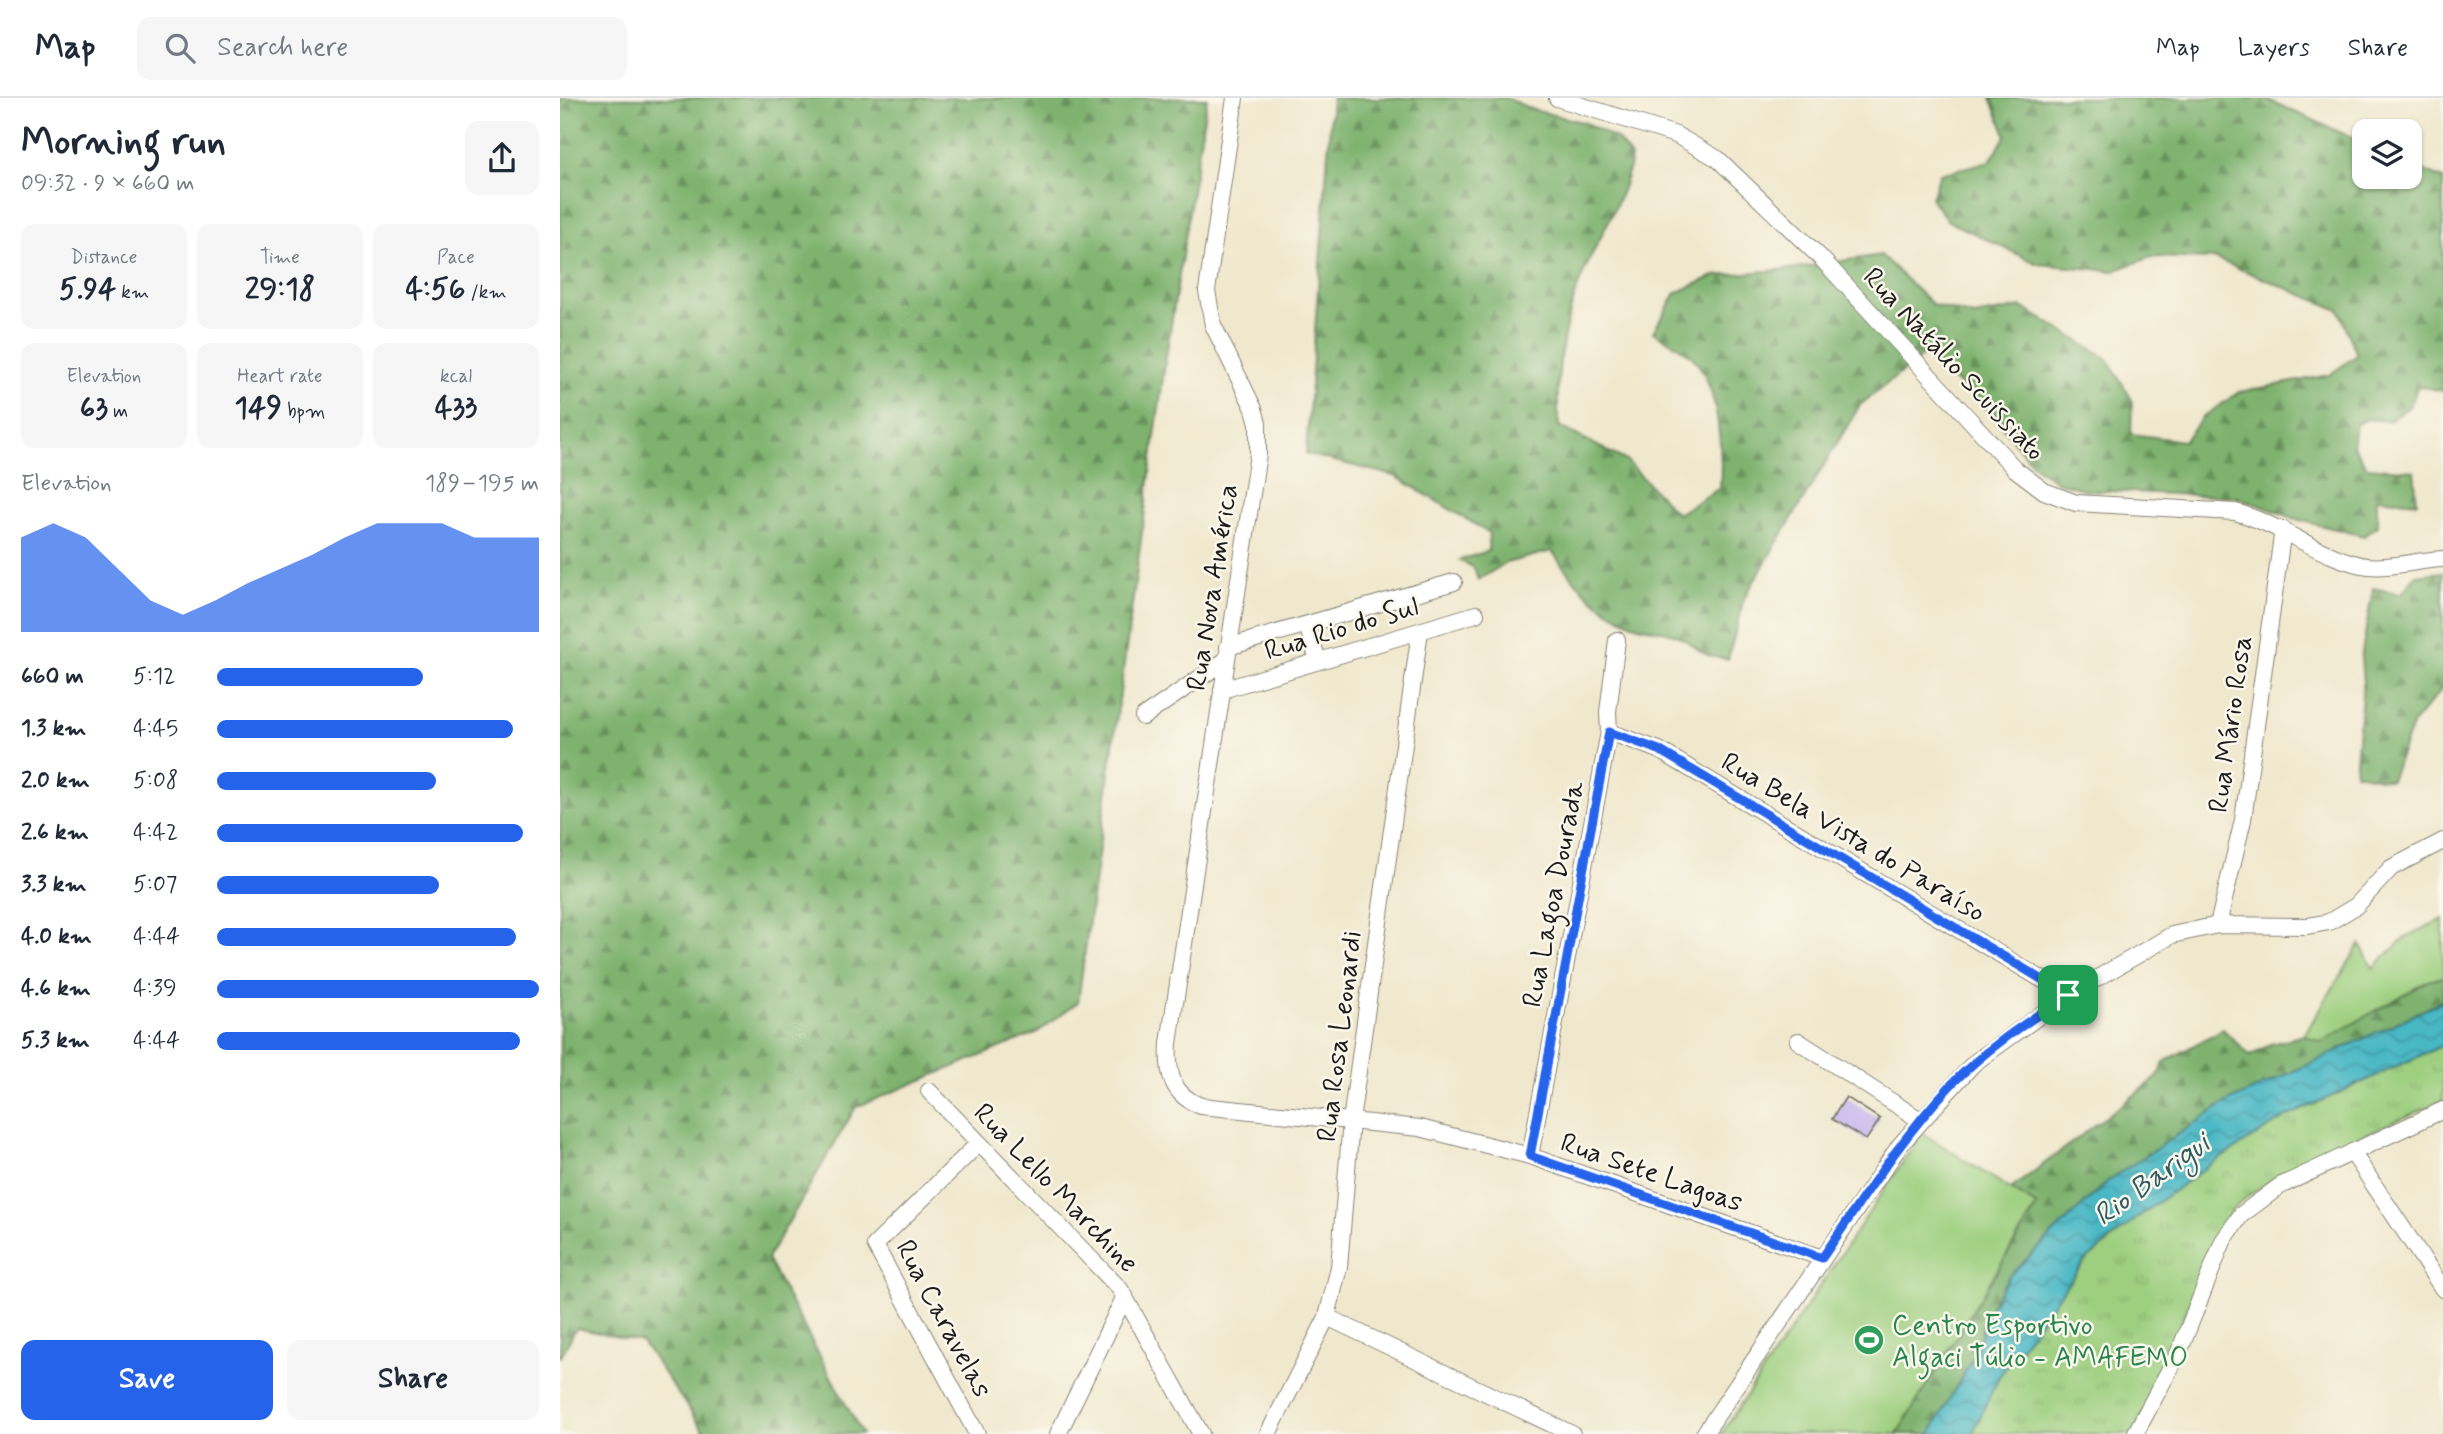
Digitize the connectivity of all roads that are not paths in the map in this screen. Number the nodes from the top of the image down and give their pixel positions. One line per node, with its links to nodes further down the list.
1 (1235, 98): 10 (street, Rua Nova América)
2 (1557, 98): 3 (street, Rua Natálio Scuissiato)
3 (2283, 529): 4 (street, Rua Natálio Scuissiato); 16 (street, Rua Mário Rosa)
4 (2443, 559)
5 (1454, 582): 7 (street, Rua Rio do Sul)
6 (1476, 614): 8 (street, Rua Rio do Sul)
7 (1307, 625): 10 (street, Rua Rio do Sul); 11 (street)
8 (1420, 631): 11 (street, Rua Rio do Sul); 23 (street, Rua Rosa Leonardi)
9 (1617, 640): 14 (street, Rua Lagoa Dourada)
10 (1227, 654): 12 (street, Rua Nova América); 13 (street, Rua Rio do Sul)
11 (1318, 661): 12 (street, Rua Rio do Sul)
12 (1222, 690): 20 (street, Rua Nova América)
13 (1143, 717)
14 (1609, 732): 17 (street, Rua Bela Vista do Paraíso); 26 (street, Rua Lagoa Dourada)
15 (2443, 841): 16 (street)
16 (2218, 925): 17 (street)
17 (2068, 995): 22 (street)
18 (1798, 1041): 22 (street)
19 (929, 1091): 24 (street, Rua Lello Marchine)
20 (1177, 1091): 23 (street, Rua Sete Lagoas)
21 (2443, 1110): 25 (street)
22 (1920, 1120): 27 (street)
23 (1352, 1121): 26 (street, Rua Sete Lagoas); 30 (street, Rua Rosa Leonardi)
24 (979, 1143): 29 (street, Rua Lello Marchine); 31 (street, Rua Caravelas)
25 (2352, 1152): 28 (street); 37 (street)
26 (1530, 1156): 27 (street, Rua Sete Lagoas)
27 (1822, 1258): 36 (street)
28 (2443, 1289)
29 (1125, 1296): 32 (street); 33 (street, Rua Lello Marchine)
30 (1327, 1317): 34 (street, Rua Rosa Leonardi); 35 (street)
31 (976, 1434)
32 (1058, 1434)
33 (1201, 1434)
34 (1268, 1434)
35 (1572, 1434)
36 (1704, 1434)
37 (2134, 1434)

